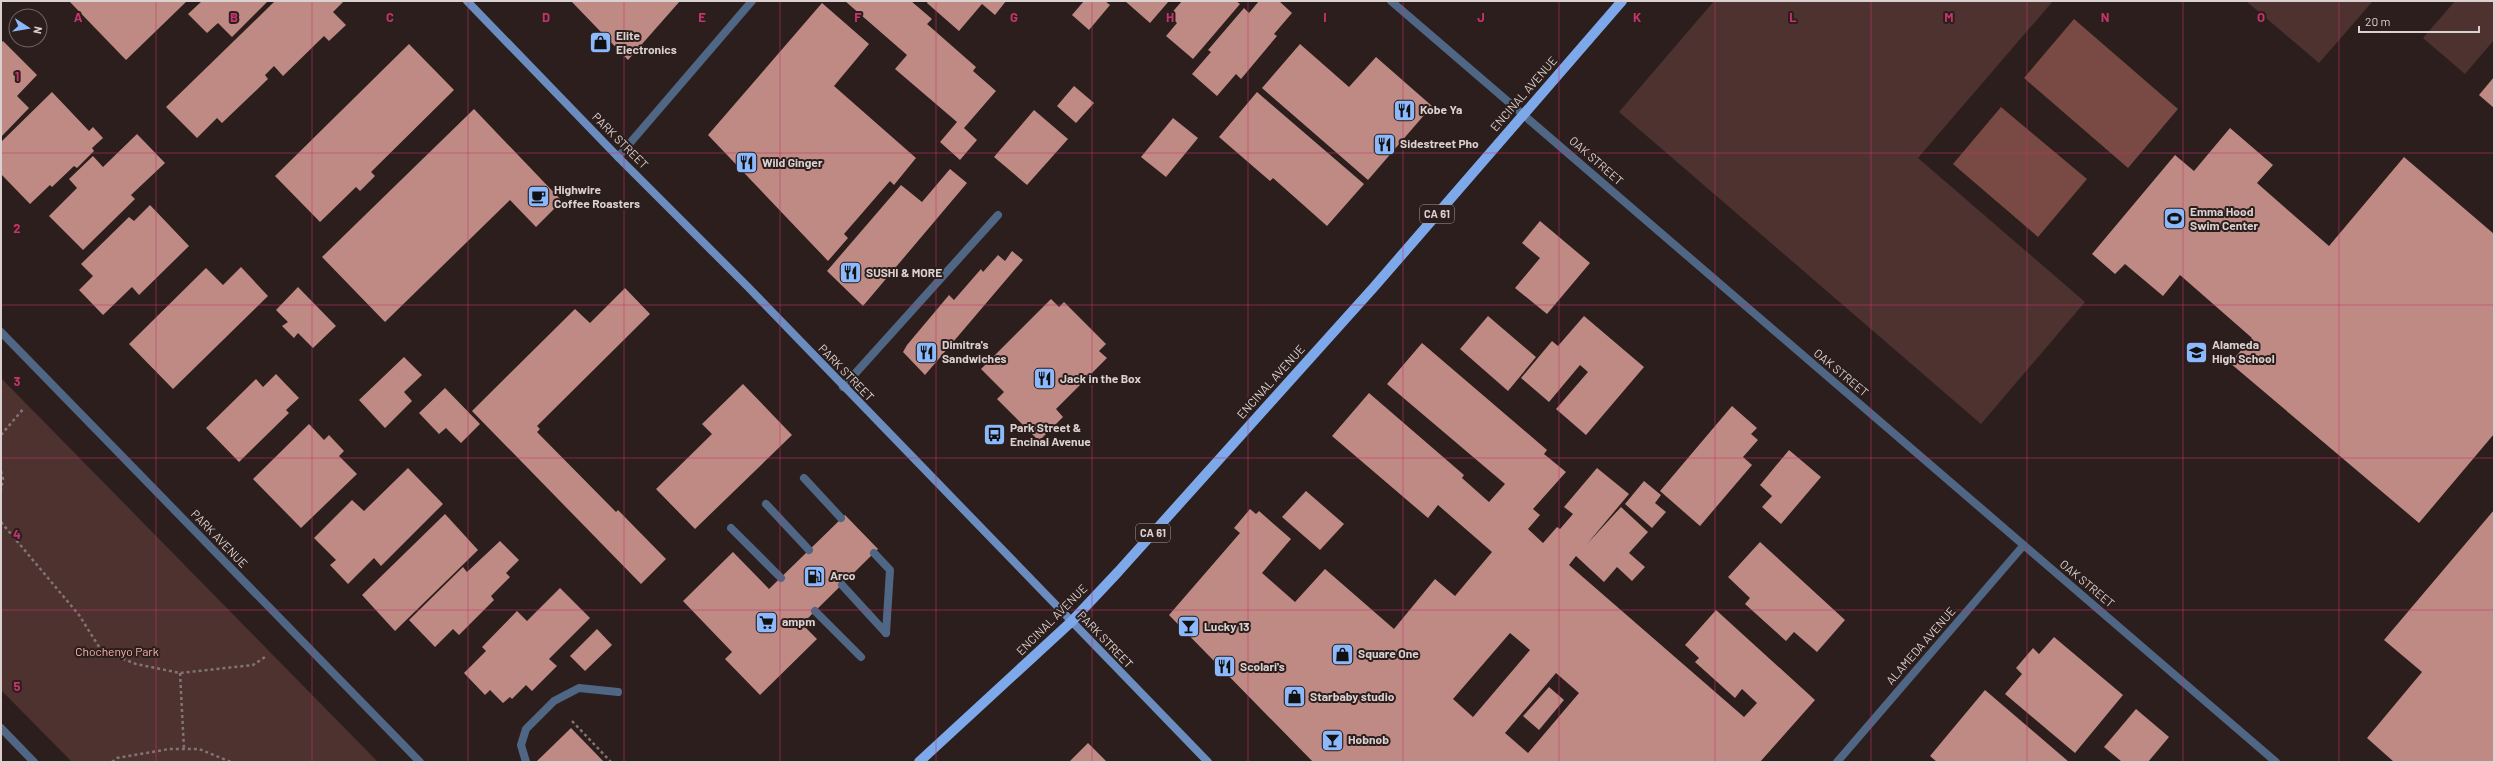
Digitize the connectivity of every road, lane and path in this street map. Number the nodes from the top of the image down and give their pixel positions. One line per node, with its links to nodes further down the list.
1 (467, 1): 6 (main road, PARK STREET)
2 (752, 1): 6 (street)
3 (1391, 1): 5 (street, OAK STREET)
4 (1622, 1): 5 (main road, ENCINAL AVENUE / CA 61)
5 (1523, 115): 19 (street, OAK STREET); 25 (main road, ENCINAL AVENUE / CA 61)
6 (618, 157): 9 (main road, PARK STREET)
7 (998, 215): 9 (street)
8 (1, 332): 36 (street, PARK AVENUE)
9 (843, 387): 25 (main road, PARK STREET)
10 (24, 408): 11 (path)
11 (1, 435)
12 (1, 471): 14 (path)
13 (804, 478): 16 (street)
14 (1, 490)
15 (766, 504): 20 (street)
16 (841, 518)
17 (1, 522): 28 (path)
18 (731, 528): 22 (street)
19 (2023, 546): 41 (street, ALAMEDA AVENUE); 42 (street, OAK STREET)
20 (809, 550)
21 (874, 553): 23 (street)
22 (781, 578)
23 (842, 585)
24 (815, 611): 27 (street)
25 (1071, 622): 39 (main road, ENCINAL AVENUE / CA 61); 40 (main road, PARK STREET)
26 (265, 657): 28 (path)
27 (861, 657)
28 (180, 673): 32 (path)
29 (618, 692): 30 (street)
30 (554, 701): 37 (street); 38 (path)
31 (1, 728): 33 (street)
32 (184, 749): 34 (path); 35 (path)
33 (34, 762)
34 (112, 762)
35 (231, 762)
36 (420, 762)
37 (526, 762)
38 (611, 762)
39 (919, 762)
40 (1208, 762)
41 (1837, 762)
42 (2276, 762)

